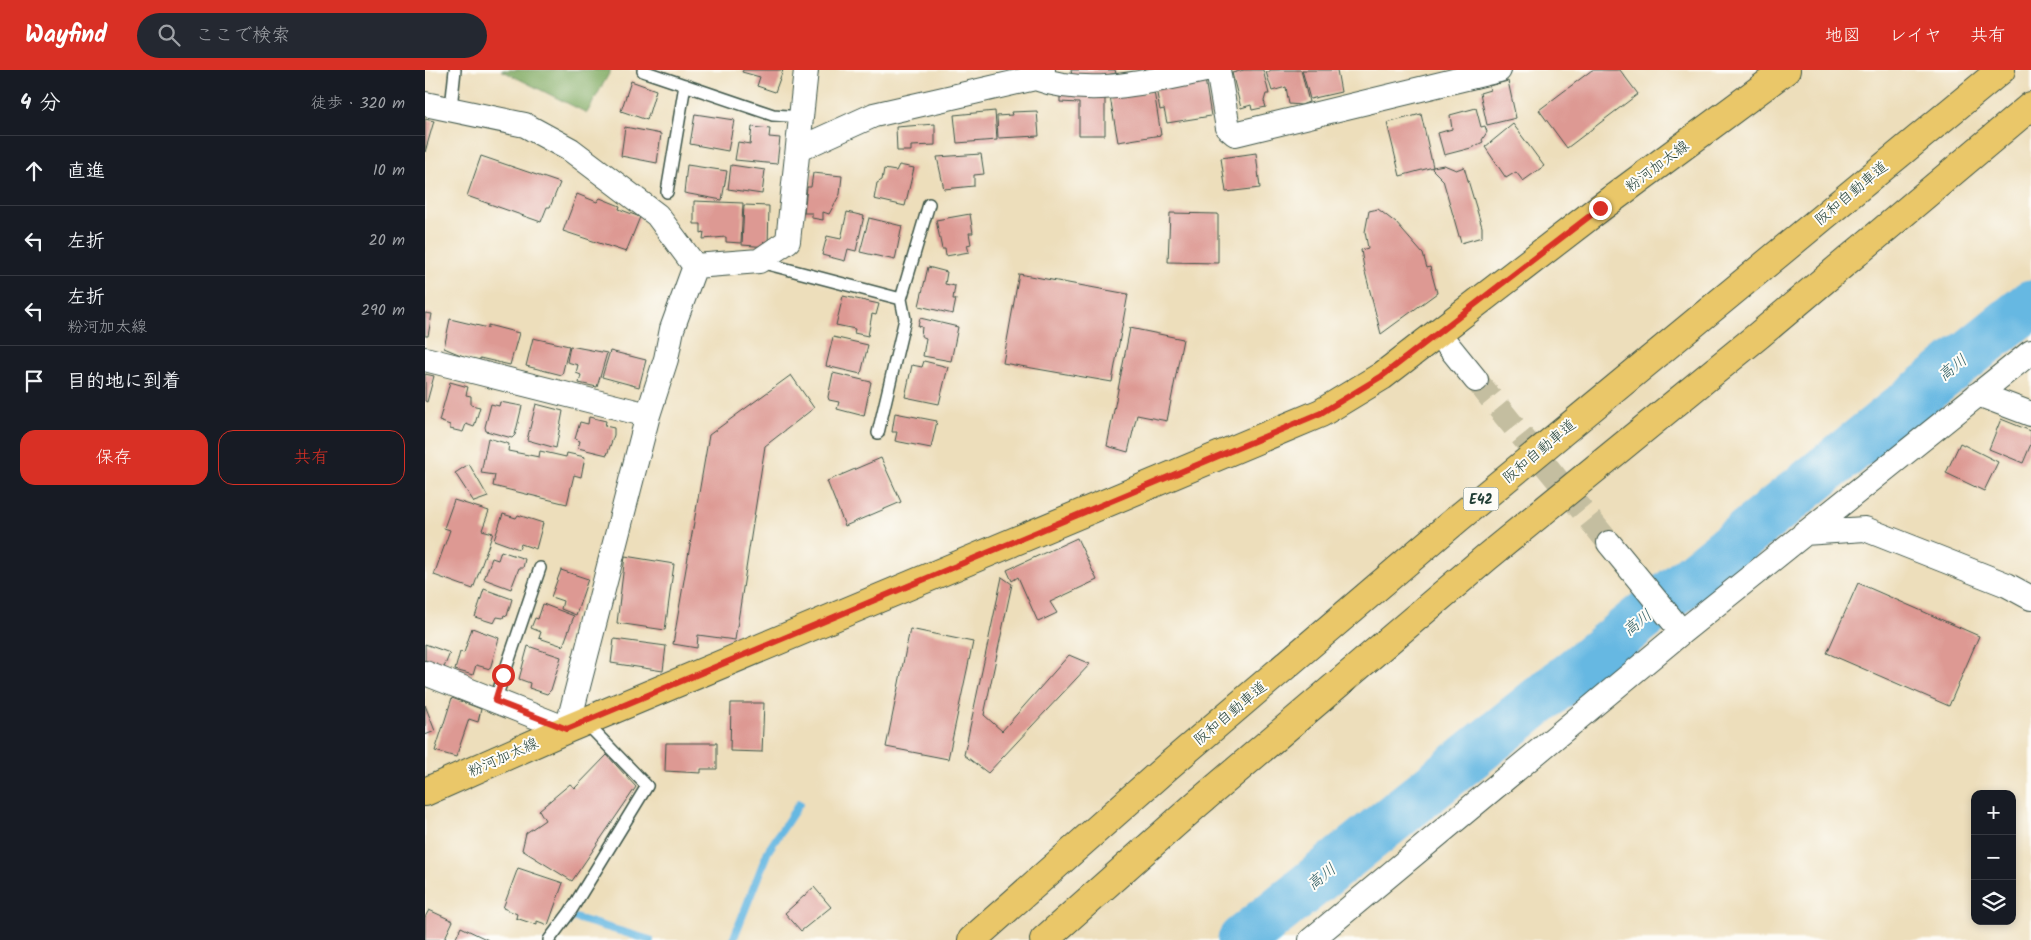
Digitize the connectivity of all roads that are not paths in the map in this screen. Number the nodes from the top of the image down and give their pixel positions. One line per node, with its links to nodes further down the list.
1 (455, 70): 13 (lane)
2 (807, 70): 14 (street)
3 (1206, 70): 9 (street)
4 (1218, 70): 5 (street)
5 (1499, 70)
6 (1786, 70): 21 (main road, 粉河加太線)
7 (2001, 70): 39 (main road, 阪和自動車道 / E42)
8 (643, 71): 10 (lane)
9 (1039, 74): 15 (street)
10 (685, 85): 14 (lane); 16 (lane)
11 (425, 104): 13 (street)
12 (2031, 106): 40 (main road)
13 (451, 108): 19 (street)
14 (802, 117): 15 (street)
15 (799, 149): 18 (street)
16 (667, 192)
17 (929, 204): 20 (lane)
18 (759, 261): 19 (street); 20 (lane)
19 (695, 266): 27 (street)
20 (901, 299): 28 (lane)
21 (1438, 333): 24 (street); 36 (main road, 粉河加太線)
22 (2031, 352): 25 (street)
23 (425, 359): 27 (street)
24 (1476, 380)
25 (1978, 394): 26 (street); 29 (street)
26 (2031, 414)
27 (648, 415): 36 (street)
28 (878, 433)
29 (1804, 533): 32 (street); 33 (street)
30 (1609, 543): 33 (street)
31 (540, 568): 35 (lane)
32 (2031, 598)
33 (1677, 626): 41 (street)
34 (425, 673): 35 (street)
35 (495, 701): 36 (street)
36 (576, 725): 37 (main road, 粉河加太線); 38 (lane)
37 (425, 792)
38 (549, 940)
39 (972, 940)
40 (1044, 940)
41 (1311, 940)

